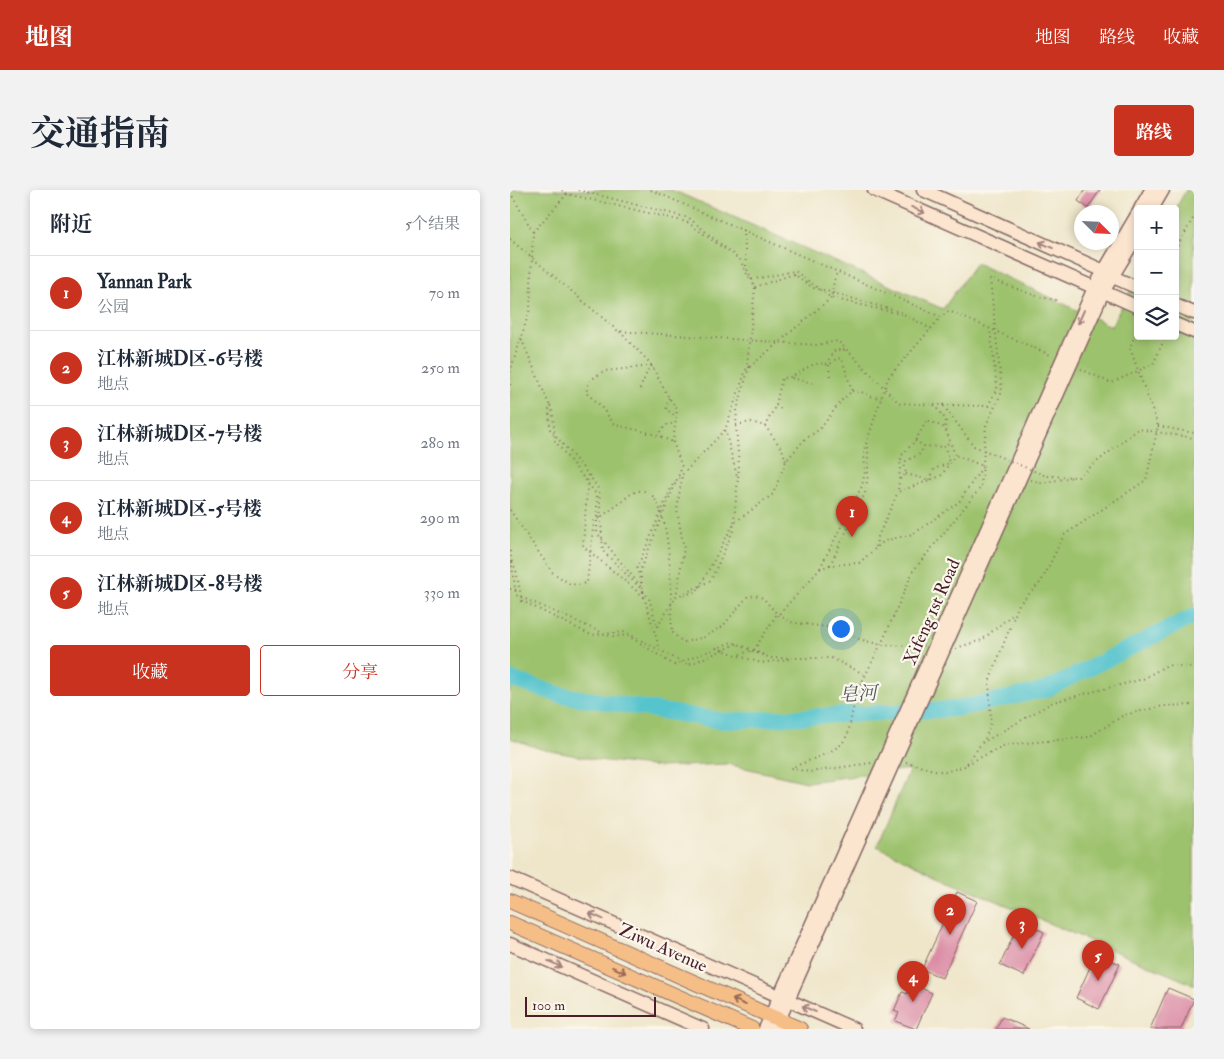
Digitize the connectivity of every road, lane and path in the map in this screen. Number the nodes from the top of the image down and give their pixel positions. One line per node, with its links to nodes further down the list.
1 (562, 190): 10 (path)
2 (568, 190): 10 (path)
3 (578, 190): 20 (path)
4 (651, 190): 15 (path)
5 (874, 190): 29 (main road, one-way to 29)
6 (923, 190): 24 (main road, one-way to 6)
7 (1151, 190): 11 (main road)
8 (1163, 190): 12 (main road)
9 (510, 192): 16 (path)
10 (567, 194): 16 (path); 20 (path)
11 (1142, 205)
12 (1154, 205)
13 (1194, 217): 19 (path)
14 (1134, 221): 24 (main road, Xifeng 1st Road)
15 (744, 230): 21 (path); 22 (path)
16 (534, 232): 45 (path)
17 (510, 239): 41 (path, bridge)
18 (1134, 239): 24 (main road, Xifeng 1st Road)
19 (1179, 243)
20 (740, 260): 21 (path); 25 (path)
21 (746, 265): 25 (path)
22 (840, 272): 30 (path); 37 (path)
23 (795, 273): 25 (path); 26 (path); 28 (path)
24 (1108, 274): 27 (main road); 29 (main road, Xifeng 1st Road)
25 (752, 280): 26 (path)
26 (756, 286): 52 (path)
27 (1134, 286)
28 (821, 290): 30 (path); 31 (path)
29 (1099, 290): 33 (main road); 48 (main road, Xifeng 1st Road)
30 (832, 292): 31 (path); 36 (path)
31 (831, 298): 36 (path); 52 (path)
32 (1057, 300): 42 (path)
33 (1134, 305)
34 (1179, 306): 35 (main road)
35 (1194, 313)
36 (905, 315): 40 (path)
37 (941, 317): 39 (path); 40 (path)
38 (1179, 326): 43 (main road)
39 (990, 328): 42 (path); 66 (path)
40 (931, 329): 61 (path)
41 (619, 331): 47 (path, bridge); 49 (path)
42 (996, 331): 48 (path); 92 (path)
43 (1194, 332)
44 (1134, 337): 53 (path)
45 (521, 338): 54 (path); 78 (path)
46 (1164, 340): 53 (path)
47 (846, 350): 50 (path); 65 (path, bridge)
48 (1067, 362): 53 (path); 97 (main road, Xifeng 1st Road); 138 (main road, Xifeng 1st Road)
49 (651, 364): 58 (path); 60 (path); 62 (path)
50 (826, 364): 51 (path); 55 (path)
51 (829, 366): 56 (path); 59 (path)
52 (749, 367): 68 (path); 70 (path)
53 (1138, 371): 74 (path)
54 (510, 372)
55 (792, 378): 57 (path); 64 (path)
56 (830, 379)
57 (812, 383)
58 (640, 388)
59 (852, 391): 61 (path); 89 (path)
60 (668, 398): 69 (path); 69 (path)
61 (882, 398): 84 (path)
62 (595, 401): 63 (path); 79 (path)
63 (602, 402)
64 (776, 405): 67 (path); 73 (path)
65 (934, 405): 66 (path, bridge); 75 (path)
66 (943, 405): 96 (path, bridge)
67 (782, 410)
68 (737, 412): 70 (path); 72 (path)
69 (676, 417): 71 (path)
70 (729, 420): 76 (path)
71 (675, 425): 79 (path); 83 (path)
72 (736, 425): 73 (path); 98 (path)
73 (765, 426): 89 (path)
74 (1158, 426): 77 (path); 131 (path)
75 (945, 428): 81 (path); 82 (path)
76 (725, 430): 95 (path); 98 (path)
77 (1194, 433)
78 (554, 434): 93 (path); 102 (path)
79 (662, 437): 83 (path)
80 (1194, 438): 96 (path, bridge)
81 (915, 441): 85 (path); 88 (path)
82 (950, 441): 86 (path); 87 (path)
83 (673, 442): 101 (path)
84 (868, 442): 103 (path); 105 (path)
85 (924, 446): 86 (path); 90 (path)
86 (945, 447): 91 (path)
87 (955, 455): 91 (path); 92 (path)
88 (900, 460): 90 (path); 99 (path)
89 (786, 462): 111 (path)
90 (904, 462): 94 (path)
91 (949, 463): 100 (path); 100 (path)
92 (983, 466): 113 (path); 137 (path)
93 (588, 474): 102 (path); 108 (path)
94 (906, 474): 99 (path); 100 (path)
95 (682, 475): 101 (path); 128 (path)
96 (1074, 476): 97 (path, bridge)
97 (1021, 477): 138 (main road, Xifeng 1st Road)
98 (738, 479): 111 (path)
99 (899, 480): 104 (path)
100 (930, 480): 104 (path)
101 (677, 481): 107 (path); 109 (path)
102 (587, 484): 110 (path); 115 (path)
103 (859, 492): 105 (path); 118 (path)
104 (898, 492): 113 (path)
105 (861, 500): 117 (path)
106 (510, 510): 115 (path)
107 (661, 512): 108 (path); 109 (path); 120 (path)
108 (602, 516): 110 (path); 112 (path)
109 (662, 516): 124 (path); 130 (path)
110 (598, 518): 112 (path); 115 (path)
111 (734, 523): 119 (path); 119 (path)
112 (603, 539): 120 (path); 124 (path)
113 (876, 547): 117 (path)
114 (510, 551): 116 (path)
115 (591, 552): 127 (path)
116 (510, 559): 122 (path); 123 (path)
117 (830, 565): 118 (path)
118 (820, 569): 132 (path)
119 (700, 586): 128 (path)
120 (642, 588): 124 (path)
121 (510, 589): 122 (path)
122 (515, 589): 123 (path); 126 (path)
123 (520, 590): 129 (path)
124 (643, 591): 127 (path); 133 (path)
125 (510, 595): 126 (path)
126 (516, 595): 129 (path)
127 (644, 597): 134 (path)
128 (676, 597): 130 (path)
129 (522, 598): 135 (path); 135 (path)
130 (671, 606): 132 (path); 133 (path)
131 (1016, 612): 138 (path); 151 (path)
132 (777, 614): 137 (path); 142 (path)
133 (657, 627): 134 (path)
134 (654, 630): 140 (path)
135 (603, 633): 140 (path); 147 (path)
136 (738, 644): 139 (path); 141 (path); 142 (path); 143 (path)
137 (881, 645): 138 (path); 149 (path)
138 (941, 647): 152 (main road, Xifeng 1st Road)
139 (714, 648): 141 (path); 147 (path)
140 (661, 650): 147 (path)
141 (722, 650): 144 (path); 147 (path)
142 (754, 650): 143 (path); 145 (path)
143 (750, 651): 144 (path); 145 (path)
144 (737, 655): 146 (path)
145 (770, 658): 146 (path)
146 (797, 658): 149 (path)
147 (682, 662)
148 (1194, 666): 151 (path)
149 (866, 675): 152 (path)
150 (1194, 705): 153 (path)
151 (981, 744): 153 (path)
152 (892, 757): 153 (path); 158 (main road, Xifeng 1st Road)
153 (965, 766)
154 (510, 878): 158 (main road, one-way to 154)
155 (510, 901): 159 (main road, Ziwu Avenue, one-way to 155)
156 (510, 922): 161 (main road, one-way to 161)
157 (510, 944): 160 (main road, one-way to 160)
158 (784, 998): 159 (main road, Xifeng 1st Road); 163 (main road, one-way to 158)
159 (773, 1024): 162 (main road, Ziwu Avenue)
160 (703, 1029)
161 (752, 1029)
162 (800, 1029)
163 (854, 1029)

